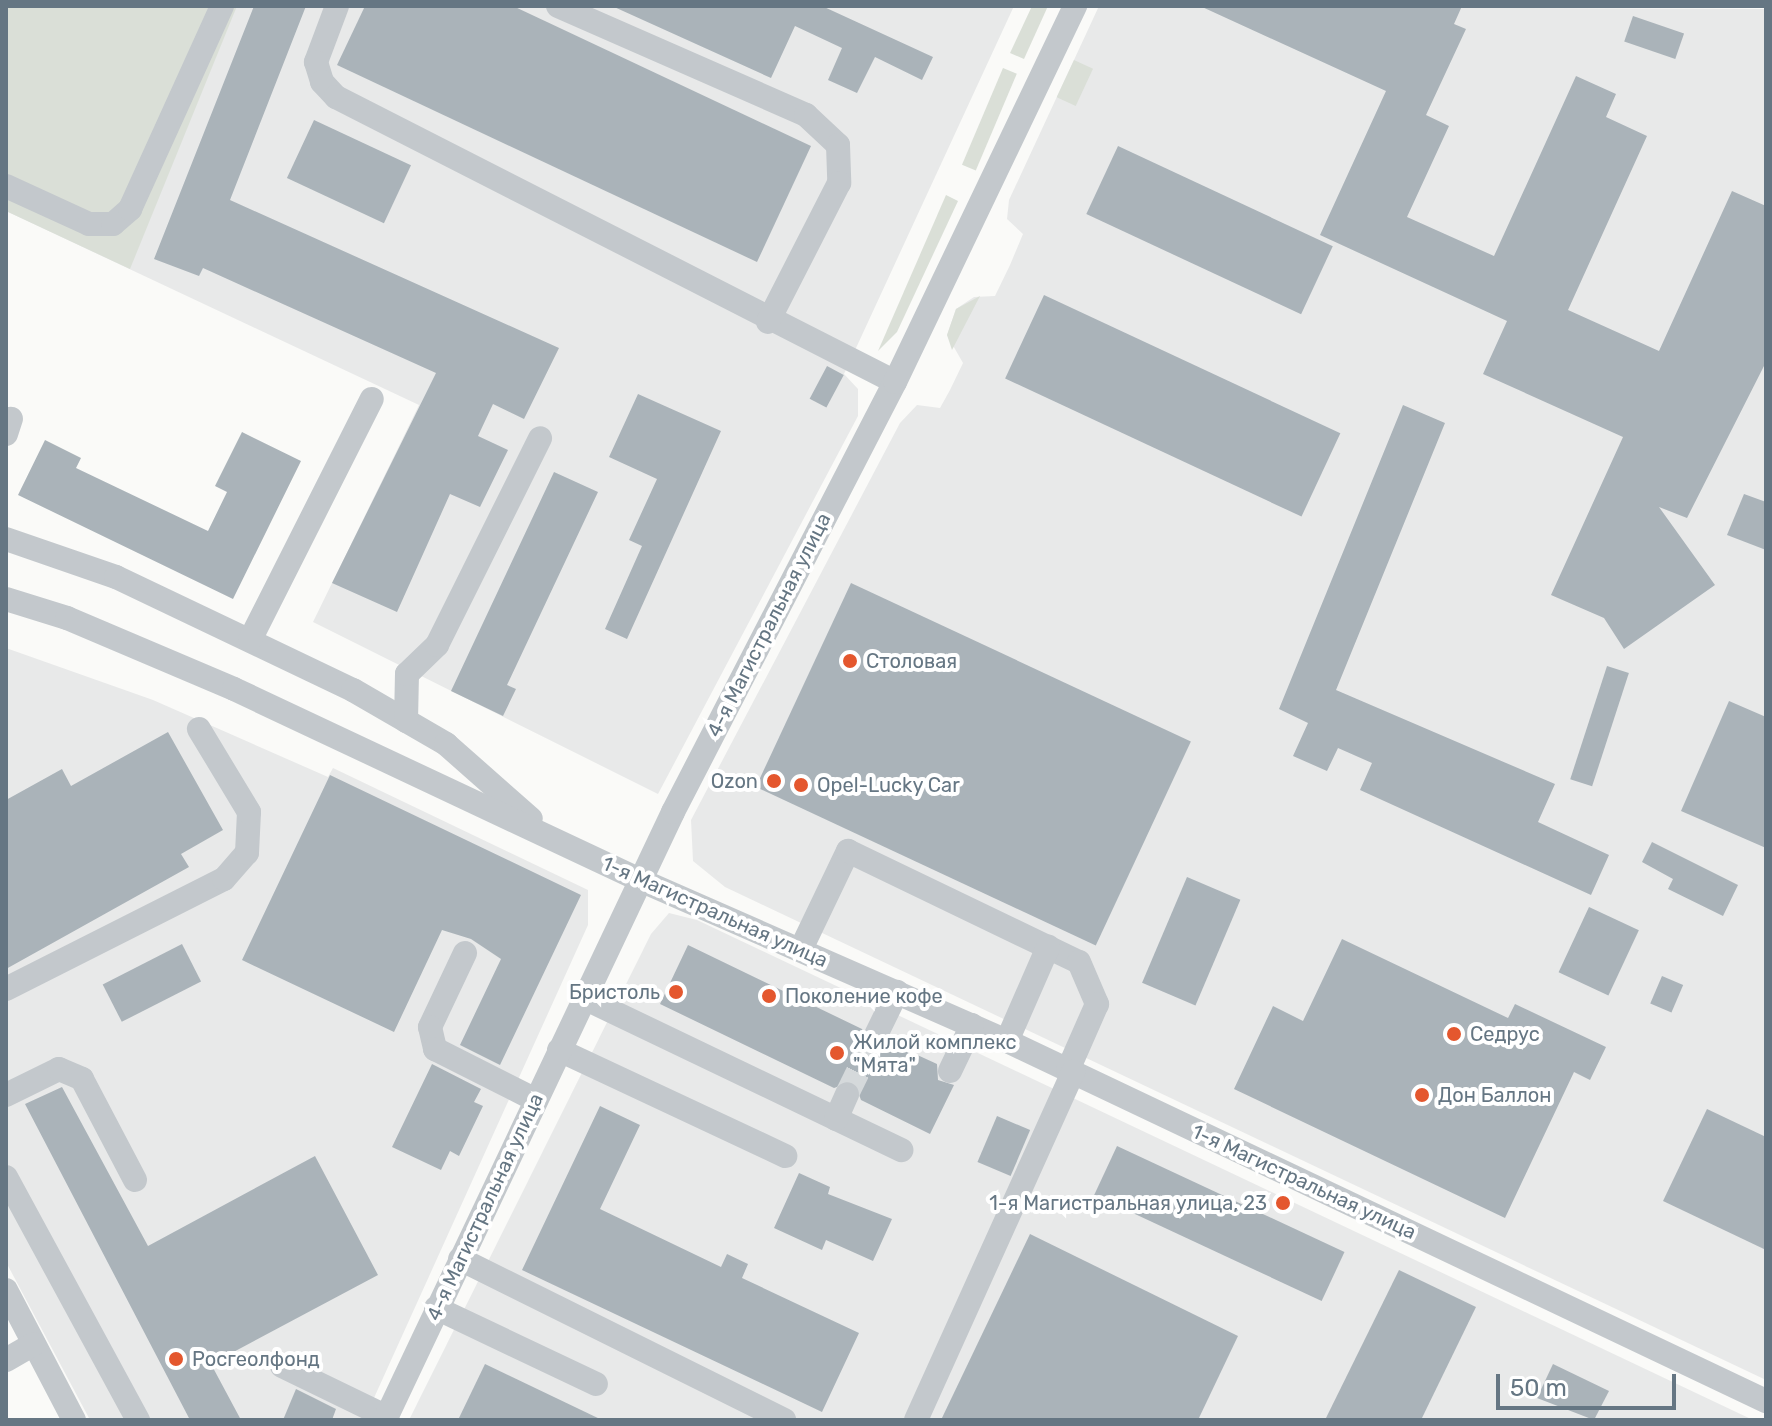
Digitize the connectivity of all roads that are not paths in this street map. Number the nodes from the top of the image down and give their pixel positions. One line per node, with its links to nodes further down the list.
1 (222, 6): 5 (street)
2 (337, 6): 6 (street)
3 (558, 6): 6 (street)
4 (1075, 6): 7 (street, 4-я Магистральная улица)
5 (6, 186)
6 (768, 322): 7 (street)
7 (895, 382): 16 (street, 4-я Магистральная улица)
8 (372, 399): 12 (street)
9 (540, 438): 13 (street)
10 (6, 539): 12 (street)
11 (6, 599): 15 (street, 1-я Магистральная улица)
12 (250, 640): 13 (street)
13 (406, 721): 15 (street)
14 (199, 729): 20 (street)
15 (554, 839): 16 (street, 1-я Магистральная улица)
16 (640, 880): 18 (street, 1-я Магистральная улица); 22 (street, 4-я Магистральная улица)
17 (1048, 947): 18 (street); 25 (street); 28 (street)
18 (801, 949): 21 (street, 1-я Магистральная улица)
19 (465, 953): 31 (street)
20 (6, 989)
21 (897, 992): 23 (street, 1-я Магистральная улица); 24 (street)
22 (584, 998): 26 (street, 4-я Магистральная улица); 32 (street)
23 (972, 1025): 25 (street, 1-я Магистральная улица); 27 (street)
24 (876, 1035)
25 (1007, 1041): 28 (street, 1-я Магистральная улица)
26 (559, 1050): 31 (street, 4-я Магистральная улица); 34 (street)
27 (950, 1071)
28 (1070, 1071): 44 (street, 1-я Магистральная улица); 50 (street)
29 (847, 1094): 32 (street)
30 (6, 1095): 36 (street)
31 (536, 1100): 37 (street, 4-я Магистральная улица)
32 (836, 1119): 33 (street)
33 (901, 1150)
34 (785, 1156)
35 (6, 1177): 48 (street)
36 (135, 1180)
37 (460, 1259): 39 (street, 4-я Магистральная улица); 49 (street)
38 (6, 1290): 40 (street)
39 (436, 1308): 43 (street); 45 (street, 4-я Магистральная улица)
40 (39, 1352): 41 (street); 46 (street); 47 (street)
41 (6, 1360)
42 (282, 1366): 45 (street)
43 (596, 1384)
44 (1766, 1401)
45 (386, 1418)
46 (54, 1420)
47 (74, 1420)
48 (138, 1420)
49 (784, 1420)
50 (916, 1420)

